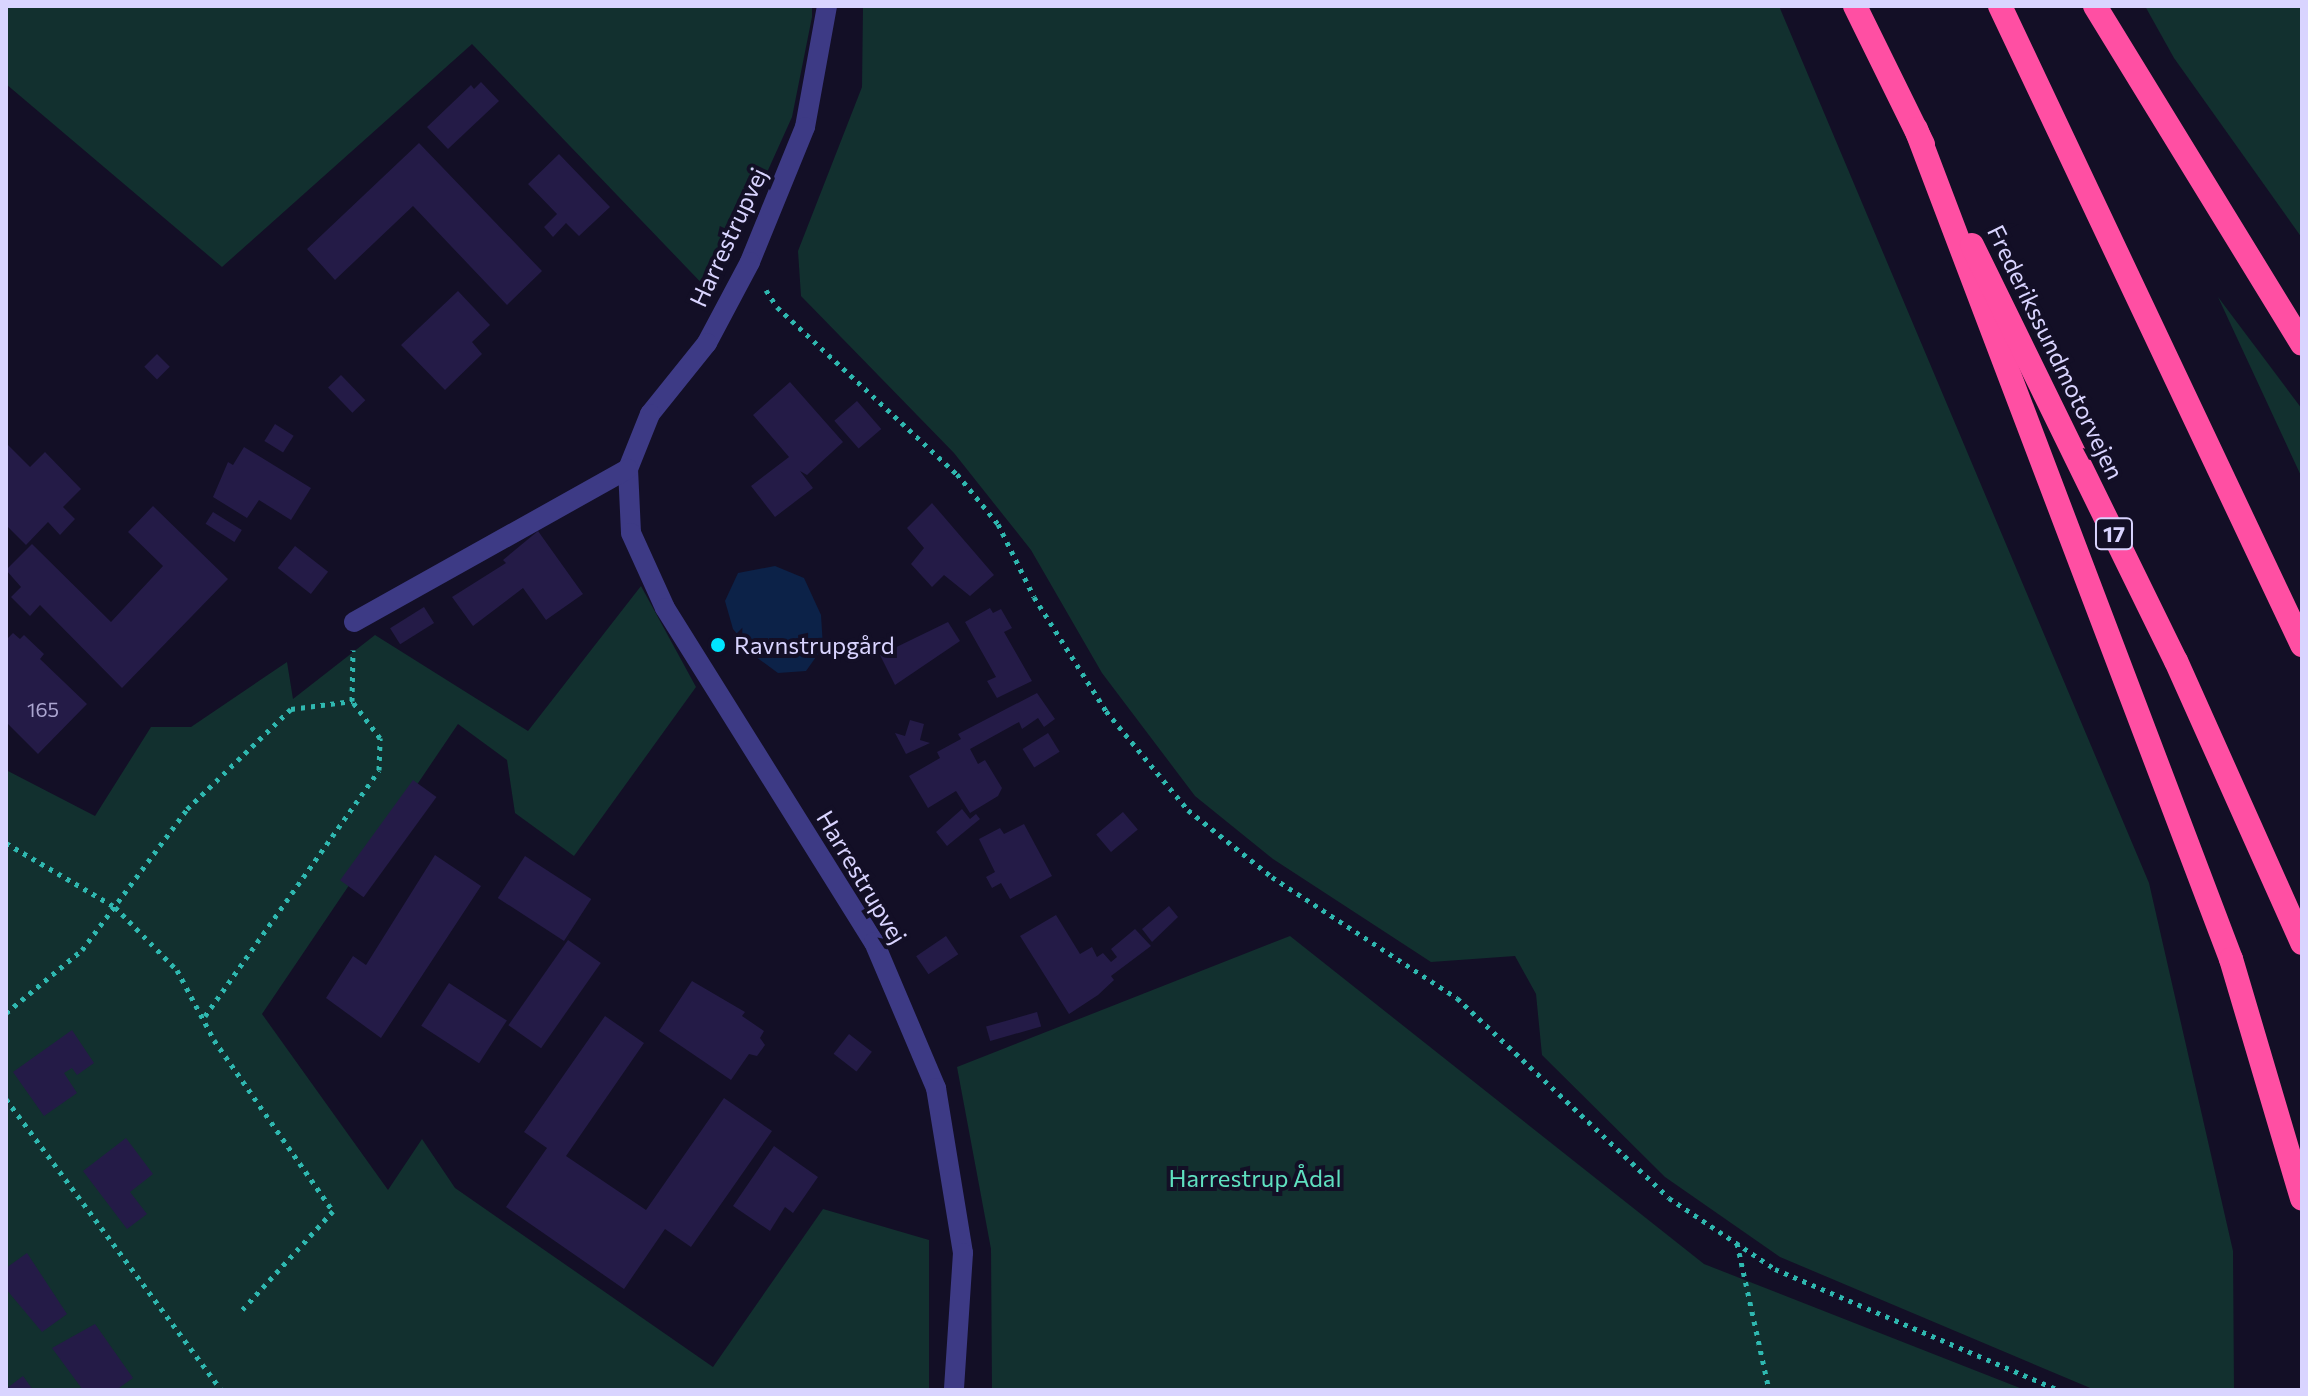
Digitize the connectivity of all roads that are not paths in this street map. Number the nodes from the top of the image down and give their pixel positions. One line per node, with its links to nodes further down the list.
1 (827, 6): 7 (street, Harrestrupvej)
2 (1855, 6): 5 (highway, Frederikssundmotorvejen / 17)
3 (2000, 6): 9 (highway)
4 (2095, 6): 6 (highway)
5 (1916, 129): 10 (highway, Frederikssundmotorvejen / 17); 11 (highway)
6 (2302, 344)
7 (628, 469): 8 (street); 12 (street, Harrestrupvej)
8 (354, 622)
9 (2302, 645)
10 (2302, 943)
11 (2302, 1199)
12 (954, 1390)

